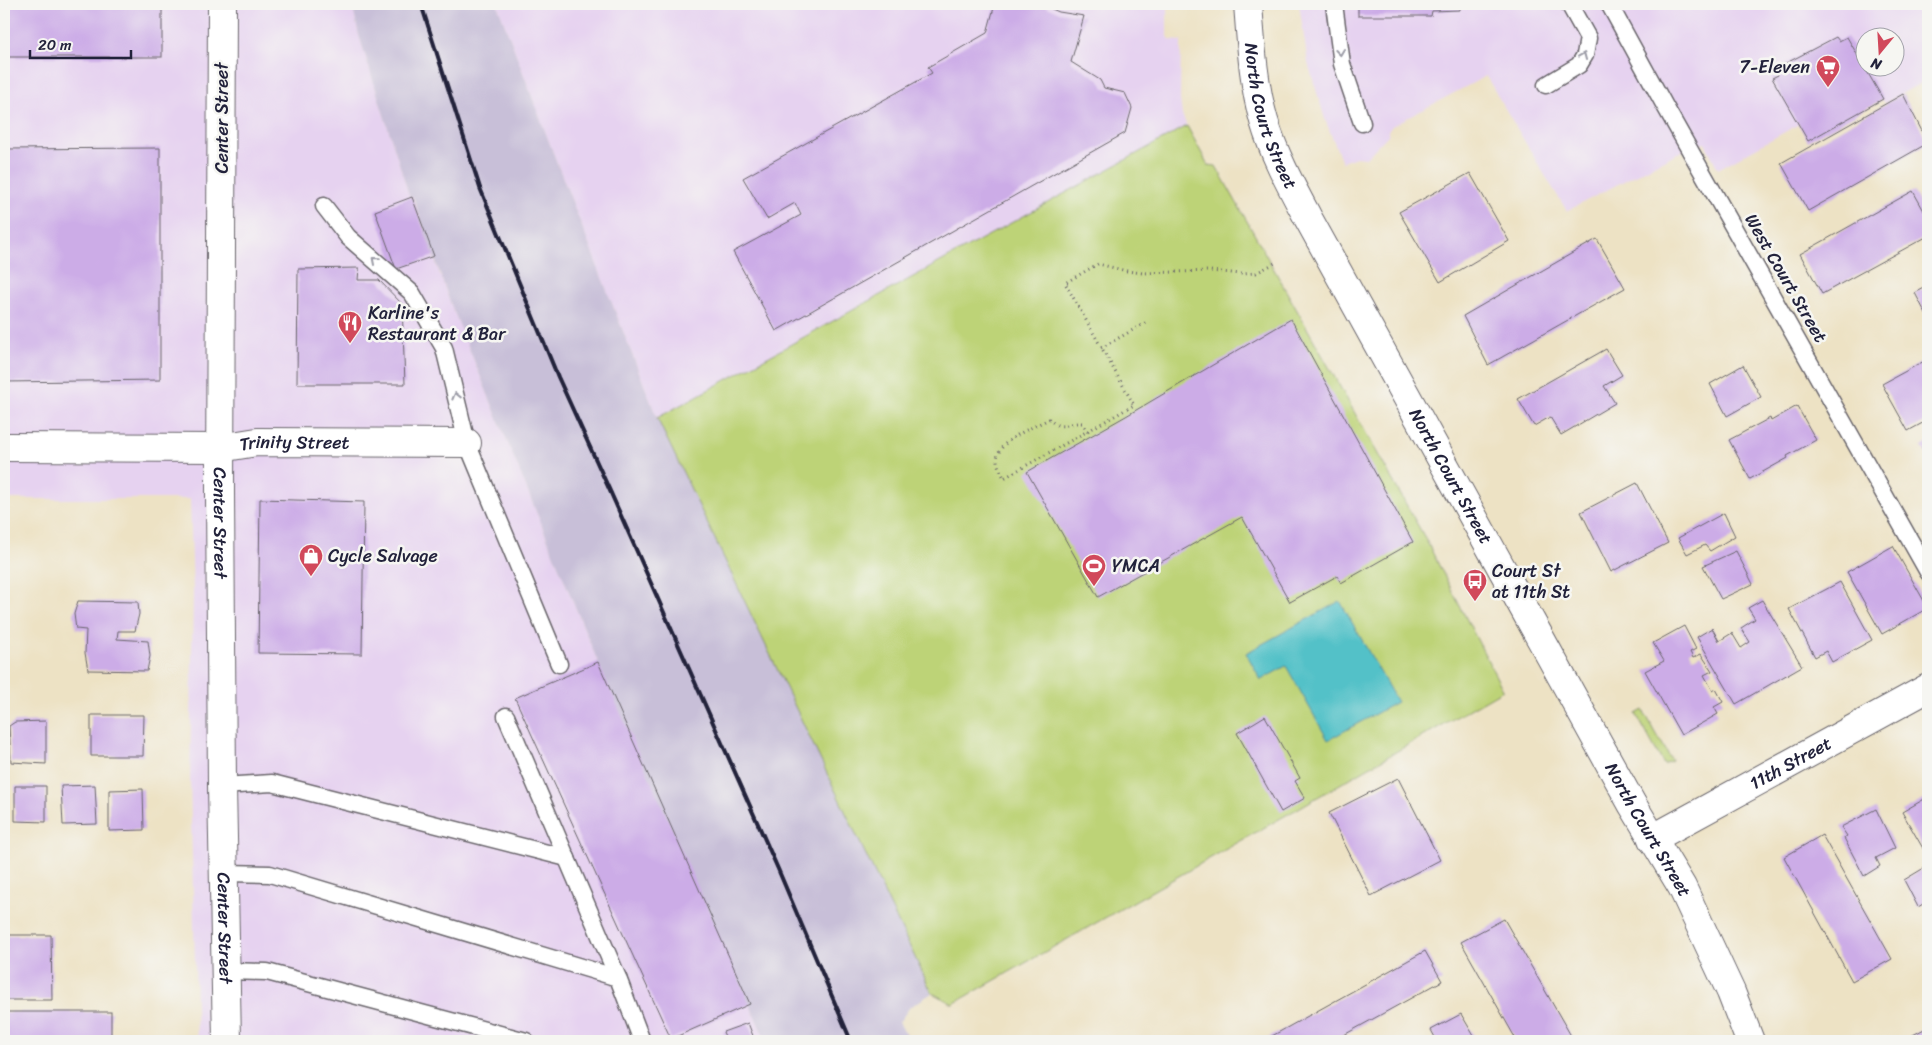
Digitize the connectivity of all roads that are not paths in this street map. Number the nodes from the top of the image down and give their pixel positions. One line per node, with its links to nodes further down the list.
1 (222, 4): 11 (street, Center Street)
2 (1248, 4): 17 (street, North Court Street)
3 (1334, 4): 7 (lane, one-way to 7)
4 (1569, 4): 6 (lane, one-way to 4)
5 (1609, 4): 12 (lane, West Court Street)
6 (1546, 85)
7 (1362, 123)
8 (324, 206): 9 (lane, one-way to 8)
9 (467, 443): 11 (street, Trinity Street); 13 (lane)
10 (4, 447): 11 (street, Trinity Street)
11 (220, 448): 16 (street, Center Street)
12 (1928, 572)
13 (559, 664)
14 (1928, 688): 17 (street, 11th Street)
15 (506, 716): 18 (lane)
16 (222, 786): 18 (lane); 19 (street, Center Street)
17 (1652, 839): 25 (street, North Court Street)
18 (567, 858): 21 (lane)
19 (224, 873): 20 (street, Center Street); 21 (lane)
20 (226, 971): 22 (street, Center Street); 23 (lane)
21 (618, 978): 24 (lane)
22 (227, 1041)
23 (526, 1041)
24 (642, 1041)
25 (1750, 1041)

